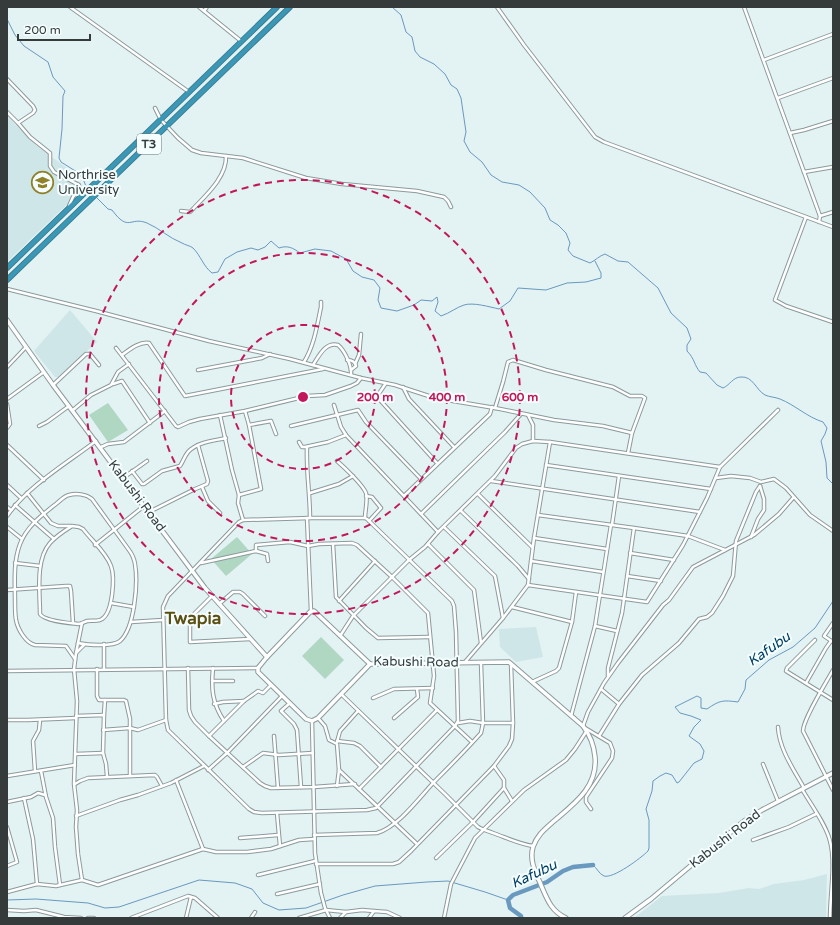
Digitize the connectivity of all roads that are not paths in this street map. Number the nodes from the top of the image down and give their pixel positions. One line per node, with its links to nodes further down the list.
1 (70, 7): 14 (street)
2 (199, 7): 8 (street)
3 (207, 7): 8 (street)
4 (277, 7): 10 (highway, T3)
5 (290, 7): 21 (highway, T3)
6 (497, 7): 31 (street)
7 (744, 7): 11 (street)
8 (204, 11): 10 (street)
9 (833, 34): 11 (street)
10 (241, 41): 14 (highway, T3)
11 (764, 60): 15 (street)
12 (833, 78): 15 (street)
13 (7, 79): 20 (street)
14 (189, 92): 18 (highway, T3)
15 (778, 98): 22 (street)
16 (155, 108): 18 (street)
17 (7, 112): 20 (street)
18 (161, 120): 21 (street); 27 (highway, T3)
19 (833, 121): 22 (street)
20 (18, 123): 27 (street)
21 (167, 126): 23 (street); 35 (highway, T3)
22 (790, 133): 25 (street)
23 (226, 156): 26 (street); 28 (street)
24 (833, 167): 25 (street)
25 (804, 172): 30 (street)
26 (451, 207)
27 (69, 208): 34 (highway, T3)
28 (181, 211)
29 (833, 212): 30 (street)
30 (820, 216): 32 (street)
31 (806, 217): 32 (street); 39 (street)
32 (819, 222): 33 (street)
33 (833, 227)
34 (7, 268)
35 (7, 280)
36 (8, 290): 44 (street)
37 (321, 302): 47 (street)
38 (7, 320): 40 (main road, Kabushi Road)
39 (833, 322)
40 (8, 325): 42 (main road, Kabushi Road)
41 (361, 334): 49 (street)
42 (26, 347): 52 (street); 56 (main road, Kabushi Road)
43 (116, 348): 45 (street)
44 (270, 354): 47 (street); 54 (street)
45 (122, 355): 48 (street); 53 (street)
46 (347, 360): 49 (street); 51 (street); 55 (street)
47 (304, 362): 51 (street)
48 (130, 364): 61 (street); 71 (street)
49 (355, 364): 55 (street)
50 (99, 365): 60 (street)
51 (313, 365): 53 (street)
52 (7, 367)
53 (325, 368): 57 (street)
54 (198, 370)
55 (351, 370): 57 (street)
56 (44, 372): 60 (main road, Kabushi Road); 63 (street)
57 (352, 375): 58 (street)
58 (361, 378): 59 (street); 69 (street)
59 (386, 383): 62 (street); 97 (street)
60 (53, 384): 66 (main road, Kabushi Road)
61 (112, 385): 68 (street); 76 (street)
62 (403, 387): 67 (street); 93 (street)
63 (7, 399)
64 (7, 404): 80 (street)
65 (334, 405): 75 (street)
66 (69, 406): 68 (main road, Kabushi Road); 78 (street)
67 (494, 407): 72 (street); 81 (street); 93 (street)
68 (73, 410): 85 (main road, Kabushi Road)
69 (245, 410): 73 (street); 77 (street)
70 (778, 410): 99 (street)
71 (165, 411): 73 (street); 76 (street)
72 (521, 414): 74 (street); 132 (street)
73 (220, 415): 84 (street)
74 (527, 415): 81 (street); 87 (street)
75 (338, 416): 79 (street); 83 (street); 105 (street)
76 (150, 423): 91 (street)
77 (249, 425): 82 (street); 117 (street)
78 (39, 426)
79 (291, 426)
80 (7, 428)
81 (632, 433): 94 (street)
82 (276, 434)
83 (346, 435): 92 (street); 119 (street)
84 (226, 438): 90 (street); 117 (street)
85 (96, 441): 91 (main road, Kabushi Road); 106 (street)
86 (300, 442): 92 (street)
87 (533, 442): 88 (street); 107 (street)
88 (550, 442): 94 (street); 98 (street)
89 (7, 445): 106 (street)
90 (198, 445): 100 (street); 111 (street)
91 (100, 447): 103 (main road, Kabushi Road)
92 (307, 447): 115 (street)
93 (454, 447): 97 (street)
94 (628, 453): 99 (street)
95 (147, 461): 100 (street)
96 (337, 461): 101 (street)
97 (438, 463): 105 (street)
98 (546, 465): 102 (street); 112 (street)
99 (720, 467): 104 (street)
100 (132, 471): 103 (street)
101 (353, 476): 115 (street); 118 (street)
102 (619, 476): 113 (street); 122 (street)
103 (123, 478): 124 (main road, Kabushi Road)
104 (716, 478): 108 (street); 113 (street)
105 (421, 479): 119 (street)
106 (44, 480): 114 (street)
107 (491, 481): 112 (street); 116 (street)
108 (761, 482): 110 (street); 121 (street)
109 (7, 485): 120 (street)
110 (760, 486): 149 (street); 157 (street)
111 (202, 487): 128 (street); 131 (street)
112 (543, 488): 122 (street); 133 (street)
113 (711, 489): 129 (street)
114 (27, 493): 120 (street); 130 (street)
115 (310, 493): 135 (street)
116 (478, 494): 127 (street); 158 (street)
117 (240, 495): 137 (street)
118 (366, 496): 136 (street); 138 (street)
119 (404, 496): 132 (street)
120 (21, 498): 123 (street)
121 (793, 498): 146 (street); 149 (street)
122 (615, 499): 129 (street); 140 (street)
123 (15, 505): 126 (street); 139 (street)
124 (144, 506): 128 (main road, Kabushi Road); 145 (street)
125 (7, 507): 126 (street)
126 (11, 510): 134 (street)
127 (460, 510): 143 (street); 175 (street)
128 (149, 512): 171 (main road, Kabushi Road)
129 (700, 512): 148 (street)
130 (44, 513): 139 (street); 141 (street); 145 (street)
131 (220, 513)
132 (421, 514): 147 (street)
133 (538, 515): 140 (street); 150 (street)
134 (7, 516)
135 (309, 518): 136 (street); 137 (street); 156 (street)
136 (365, 518): 138 (street)
137 (243, 520): 169 (street)
138 (369, 521): 163 (street)
139 (34, 522): 151 (street); 152 (street)
140 (611, 525): 144 (street); 159 (street)
141 (72, 526): 151 (street); 155 (street)
142 (7, 527): 152 (street)
143 (444, 527): 147 (street); 193 (street)
144 (634, 528): 148 (street); 162 (street)
145 (115, 530): 155 (street); 188 (street)
146 (833, 531)
147 (438, 532): 154 (street)
148 (688, 536): 160 (street); 164 (street)
149 (751, 537): 157 (street)
150 (534, 538): 158 (street); 159 (street)
151 (54, 539): 170 (street)
152 (22, 540): 168 (street)
153 (333, 544): 156 (street); 166 (street); 185 (street)
154 (428, 544): 163 (street); 212 (street)
155 (95, 545): 186 (street)
156 (308, 546): 161 (street); 190 (street)
157 (735, 546): 160 (street); 249 (street)
158 (533, 548): 167 (street)
159 (607, 549): 172 (street)
160 (726, 550): 231 (street)
161 (256, 551): 165 (street); 169 (street)
162 (630, 553): 164 (street); 173 (street)
163 (409, 560): 174 (street); 216 (street)
164 (674, 560): 176 (street)
165 (268, 561)
166 (375, 561): 174 (street); 185 (street)
167 (531, 561): 172 (street); 175 (street)
168 (16, 563): 170 (street); 179 (street)
169 (201, 563): 171 (street)
170 (40, 566): 178 (street)
171 (193, 571): 182 (main road, Kabushi Road); 194 (street)
172 (603, 572): 183 (street)
173 (627, 576): 176 (street); 184 (street)
174 (392, 577): 192 (street); 205 (street)
175 (529, 579): 177 (street)
176 (661, 581): 184 (street)
177 (528, 585): 181 (street); 189 (street)
178 (40, 587): 179 (street); 197 (street); 197 (street)
179 (15, 589): 180 (street); 215 (street)
180 (7, 590)
181 (576, 592): 183 (street); 196 (street)
182 (212, 596): 187 (main road, Kabushi Road); 206 (street)
183 (600, 596): 184 (street); 201 (street)
184 (624, 600): 203 (street)
185 (339, 601): 192 (street)
186 (111, 603): 188 (street); 199 (street)
187 (219, 604): 191 (street); 206 (main road, Kabushi Road)
188 (134, 607): 195 (street)
189 (512, 607): 193 (street); 196 (street)
190 (311, 611): 204 (main road, Kabushi Road); 214 (main road)
191 (265, 616)
192 (354, 616): 204 (street); 205 (street)
193 (503, 618): 212 (street)
194 (163, 620): 195 (street); 228 (street)
195 (130, 622): 211 (street)
196 (572, 622): 234 (street)
197 (73, 623): 198 (street)
198 (77, 623): 199 (street); 202 (street)
199 (82, 623): 202 (street)
200 (833, 623): 208 (street)
201 (595, 626): 203 (street); 253 (street)
202 (81, 631): 209 (street)
203 (618, 632): 231 (street)
204 (340, 636): 221 (main road, Kabushi Road)
205 (429, 637): 219 (street)
206 (250, 639): 214 (main road, Kabushi Road)
207 (815, 640): 235 (street)
208 (832, 642): 235 (street)
209 (78, 643): 210 (street); 213 (street)
210 (84, 644): 211 (street); 213 (street)
211 (104, 644): 227 (street)
212 (481, 644): 217 (street)
213 (76, 653): 215 (street)
214 (267, 657): 224 (main road)
215 (75, 659): 225 (street)
216 (457, 662): 217 (main road, Kabushi Road); 219 (main road, Kabushi Road); 263 (street)
217 (465, 662): 218 (main road, Kabushi Road)
218 (481, 662): 220 (main road, Kabushi Road); 264 (street)
219 (433, 663): 221 (main road, Kabushi Road); 237 (street)
220 (511, 663): 234 (main road); 262 (street)
221 (370, 664): 241 (main road)
222 (188, 668): 223 (street); 228 (street); 270 (street)
223 (213, 668): 224 (street); 232 (street)
224 (258, 668): 236 (main road)
225 (74, 669): 226 (street); 230 (street); 254 (street)
226 (97, 669): 227 (street); 244 (street)
227 (104, 669): 228 (street)
228 (165, 669): 259 (street)
229 (833, 670): 240 (street)
230 (7, 671)
231 (608, 678): 239 (street)
232 (212, 681): 233 (street); 248 (street)
233 (232, 682)
234 (532, 682): 253 (main road)
235 (806, 683): 240 (street)
236 (271, 685): 242 (main road); 245 (street)
237 (433, 688): 238 (street); 250 (street)
238 (417, 689): 243 (street); 256 (street)
239 (601, 689): 249 (street); 268 (street)
240 (821, 693): 246 (street); 297 (street)
241 (341, 694): 251 (street); 255 (main road)
242 (282, 696): 247 (main road); 277 (street)
243 (372, 698)
244 (105, 700): 252 (street); 267 (street)
245 (244, 700): 248 (street); 260 (street)
246 (833, 700)
247 (290, 703): 261 (main road); 280 (street)
248 (214, 704): 260 (street)
249 (619, 704): 272 (street)
250 (437, 710): 265 (street); 275 (street)
251 (358, 711): 274 (street); 275 (street)
252 (104, 715): 254 (street); 269 (street)
253 (571, 716): 268 (main road)
254 (76, 717): 258 (street); 279 (street)
255 (318, 718): 261 (main road); 274 (street)
256 (394, 718)
257 (7, 720): 258 (street)
258 (40, 720): 291 (street)
259 (166, 720): 267 (street); 284 (street)
260 (224, 721): 270 (street)
261 (312, 721): 278 (street)
262 (513, 722): 264 (street); 286 (street)
263 (458, 723): 264 (street); 265 (street)
264 (483, 723): 273 (street)
265 (455, 726): 273 (street); 285 (street)
266 (778, 727): 310 (street)
267 (130, 728): 269 (street); 296 (street)
268 (585, 728): 272 (street); 298 (main road); 314 (street)
269 (103, 730): 276 (street)
270 (209, 736): 277 (street)
271 (274, 736): 281 (street)
272 (599, 736): 298 (street)
273 (472, 742): 300 (street)
274 (337, 743): 288 (street); 290 (street)
275 (398, 750): 285 (street); 288 (street)
276 (103, 753): 279 (street); 295 (street)
277 (227, 753): 287 (street); 289 (street)
278 (313, 753): 280 (street); 306 (street)
279 (76, 754): 283 (street)
280 (299, 754): 281 (street); 305 (street)
281 (276, 755): 287 (street); 307 (street)
282 (763, 764): 316 (street)
283 (75, 765): 292 (street); 301 (street)
284 (204, 766): 289 (street); 299 (street)
285 (416, 766): 300 (street); 318 (street)
286 (494, 766): 308 (street); 317 (street)
287 (243, 767): 307 (street)
288 (381, 767): 309 (street)
289 (208, 770): 321 (street)
290 (338, 770): 302 (street); 304 (street)
291 (35, 771): 292 (street); 294 (street)
292 (41, 771): 312 (street)
293 (833, 773): 297 (main road, Kabushi Road)
294 (7, 776)
295 (107, 776): 296 (street); 301 (street)
296 (130, 776): 303 (street)
297 (826, 776): 310 (main road, Kabushi Road); 311 (street)
298 (595, 779): 319 (street); 334 (main road)
299 (176, 780): 303 (street); 335 (street)
300 (434, 783): 317 (street); 325 (street)
301 (74, 784): 323 (street)
302 (355, 784): 304 (street); 309 (street)
303 (162, 786): 323 (street)
304 (337, 786): 306 (street)
305 (300, 787): 306 (street); 307 (street)
306 (314, 787): 320 (street)
307 (278, 788)
308 (504, 788): 314 (street); 324 (street)
309 (359, 789): 318 (street)
310 (803, 789): 316 (main road, Kabushi Road); 322 (street)
311 (833, 790)
312 (45, 795): 313 (street); 344 (street)
313 (24, 798): 315 (street); 342 (street)
314 (512, 801): 327 (street)
315 (7, 802)
316 (778, 802): 367 (main road, Kabushi Road)
317 (456, 804): 324 (street); 332 (street)
318 (377, 806): 320 (street); 325 (street)
319 (591, 809)
320 (314, 811): 321 (street); 329 (street)
321 (277, 812): 328 (street)
322 (816, 814): 331 (street); 338 (street)
323 (76, 816): 341 (street)
324 (473, 822): 327 (street); 336 (street)
325 (395, 823): 329 (street); 332 (street)
326 (7, 827): 339 (street)
327 (482, 830): 334 (street); 365 (street)
328 (278, 835): 330 (street); 333 (street)
329 (314, 837): 333 (street); 337 (street)
330 (240, 838)
331 (753, 840)
332 (417, 844): 337 (street)
333 (280, 846): 335 (street)
334 (533, 846): 366 (main road)
335 (203, 849): 341 (street)
336 (436, 858)
337 (316, 862): 340 (street); 343 (street)
338 (833, 862): 368 (street)
339 (7, 866)
340 (258, 875)
341 (82, 880): 344 (street)
342 (37, 884): 344 (street); 345 (street)
343 (320, 884): 346 (street); 349 (street)
344 (60, 885)
345 (7, 892)
346 (277, 894)
347 (191, 896): 356 (street); 357 (street); 358 (street)
348 (7, 910): 353 (street)
349 (326, 910): 352 (street); 360 (street); 361 (street)
350 (374, 911): 352 (street); 363 (street); 364 (street)
351 (256, 912): 359 (street)
352 (346, 912): 362 (street)
353 (81, 918)
354 (88, 918): 355 (street)
355 (94, 918)
356 (131, 918)
357 (186, 918)
358 (218, 918)
359 (251, 918)
360 (299, 918)
361 (330, 918)
362 (340, 918)
363 (368, 918)
364 (399, 918)
365 (444, 918)
366 (566, 918)
367 (625, 918)
368 (830, 918)

